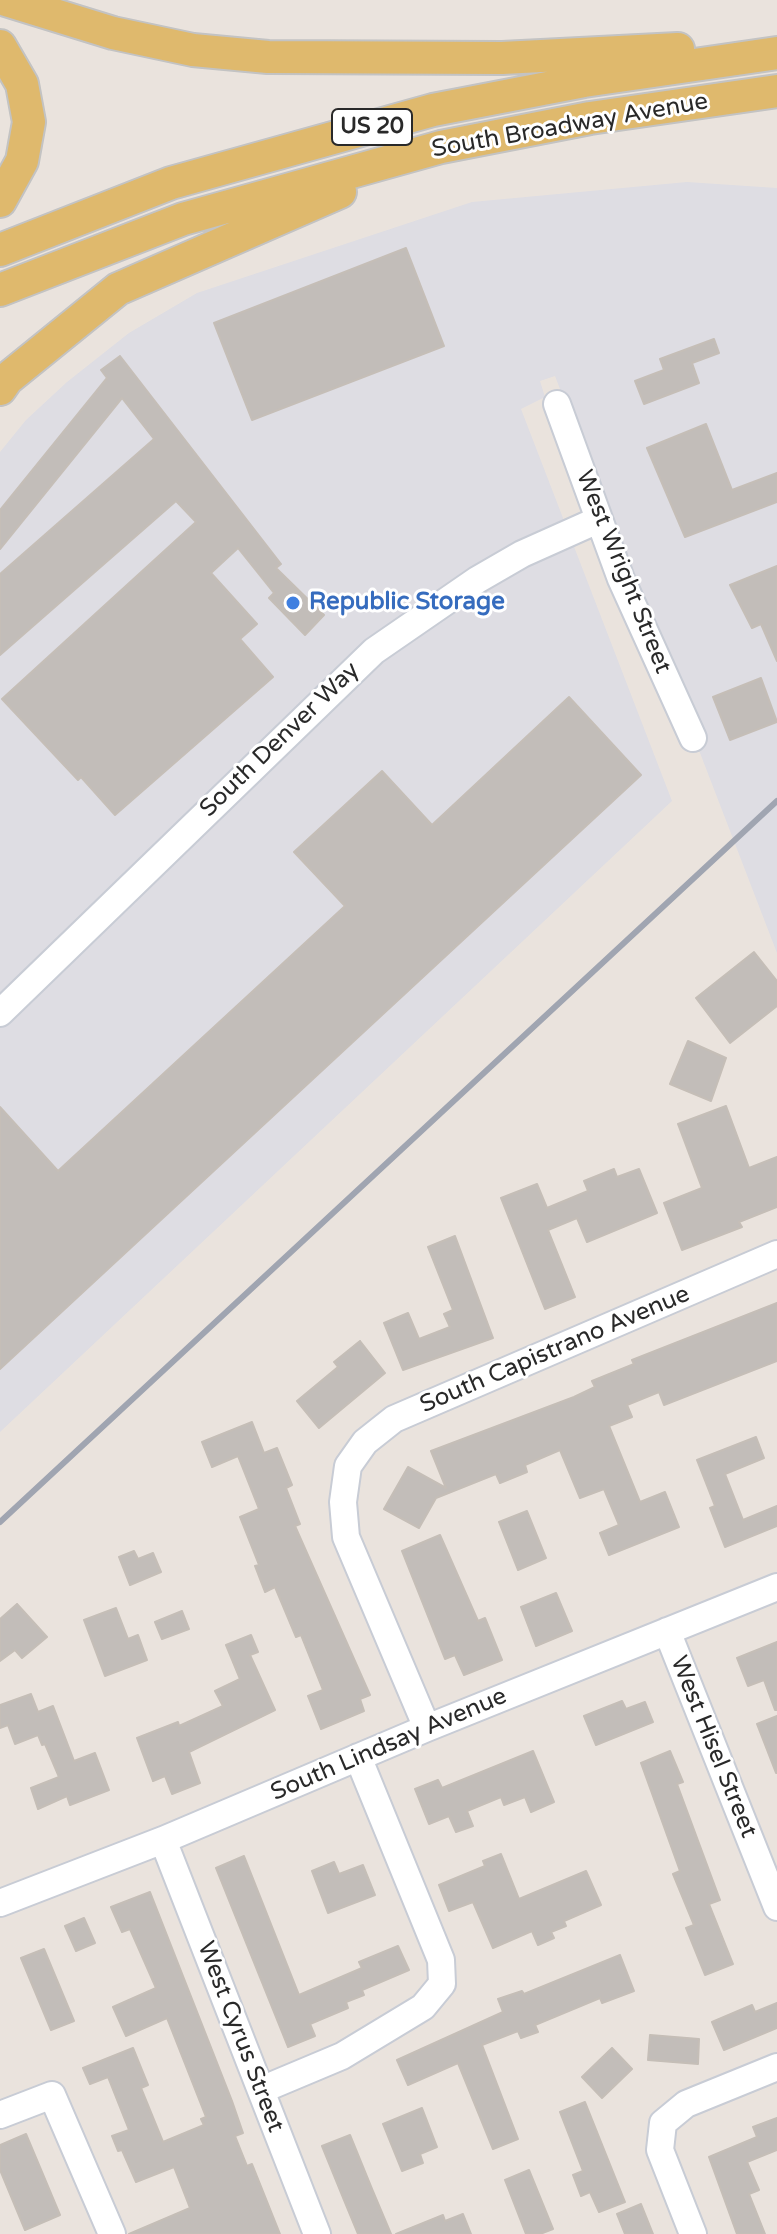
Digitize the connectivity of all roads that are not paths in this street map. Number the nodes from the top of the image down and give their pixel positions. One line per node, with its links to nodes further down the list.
1 (6, 0): 3 (main road)
2 (0, 46): 6 (main road)
3 (767, 54): 7 (main road, South Broadway Avenue / US 20)
4 (777, 91): 5 (main road, South Broadway Avenue / US 20)
5 (441, 147): 8 (main road, South Broadway Avenue / US 20); 9 (main road)
6 (0, 201)
7 (0, 250)
8 (0, 290)
9 (0, 389)
10 (557, 404): 11 (street, West Wright Street)
11 (598, 520): 12 (street, West Wright Street); 13 (street, South Denver Way)
12 (693, 738)
13 (0, 1013)
14 (777, 1254): 17 (street, South Capistrano Avenue)
15 (777, 1587): 16 (street, South Lindsay Avenue)
16 (667, 1631): 17 (street, South Lindsay Avenue); 21 (street, West Hisel Street)
17 (427, 1728): 18 (street, South Lindsay Avenue)
18 (358, 1757): 19 (street, South Lindsay Avenue); 23 (street)
19 (163, 1840): 20 (street, South Lindsay Avenue); 23 (street, West Cyrus Street)
20 (0, 1903)
21 (777, 1907)
22 (777, 2067): 27 (street)
23 (261, 2090): 26 (street, West Cyrus Street)
24 (0, 2115): 25 (street)
25 (112, 2234)
26 (317, 2234)
27 (693, 2234)

